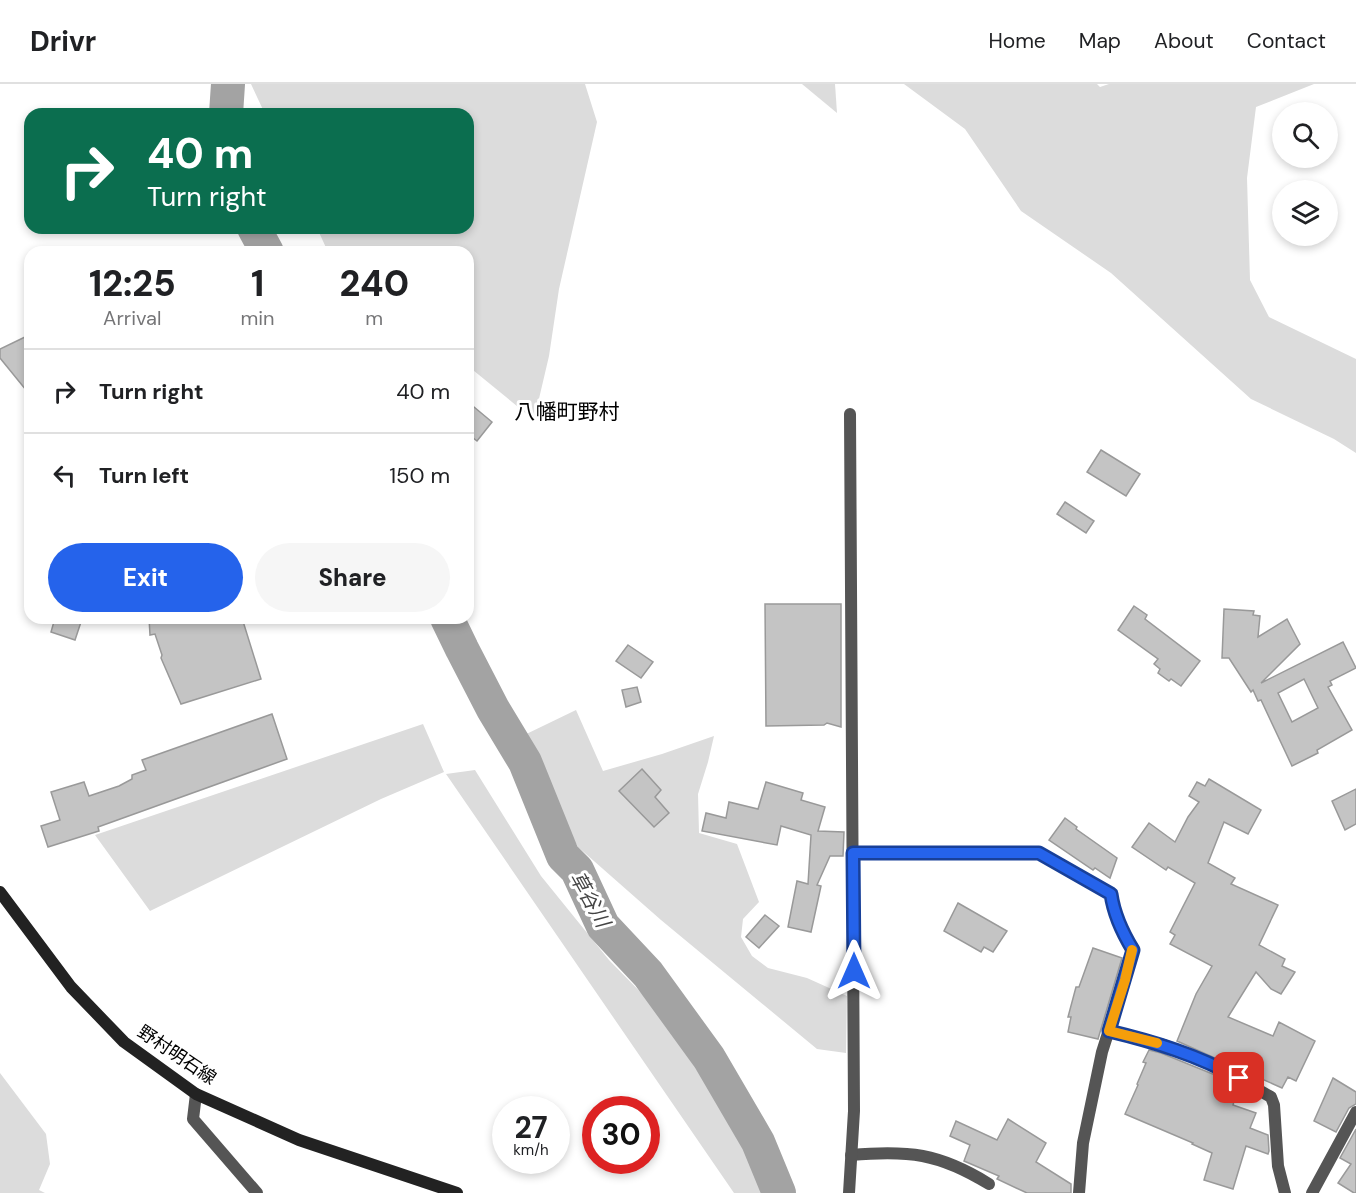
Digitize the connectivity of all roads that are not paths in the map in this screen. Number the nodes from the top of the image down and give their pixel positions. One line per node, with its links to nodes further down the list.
1 (850, 414): 2 (street)
2 (853, 853): 4 (street); 7 (street)
3 (0, 892): 5 (main road, 野村明石線)
4 (1109, 1031): 12 (street); 13 (street)
5 (196, 1094): 9 (street); 10 (main road, 野村明石線)
6 (1356, 1112): 14 (street)
7 (851, 1155): 8 (street); 11 (street)
8 (989, 1184)
9 (257, 1193)
10 (457, 1193)
11 (849, 1193)
12 (1078, 1193)
13 (1285, 1193)
14 (1312, 1193)

